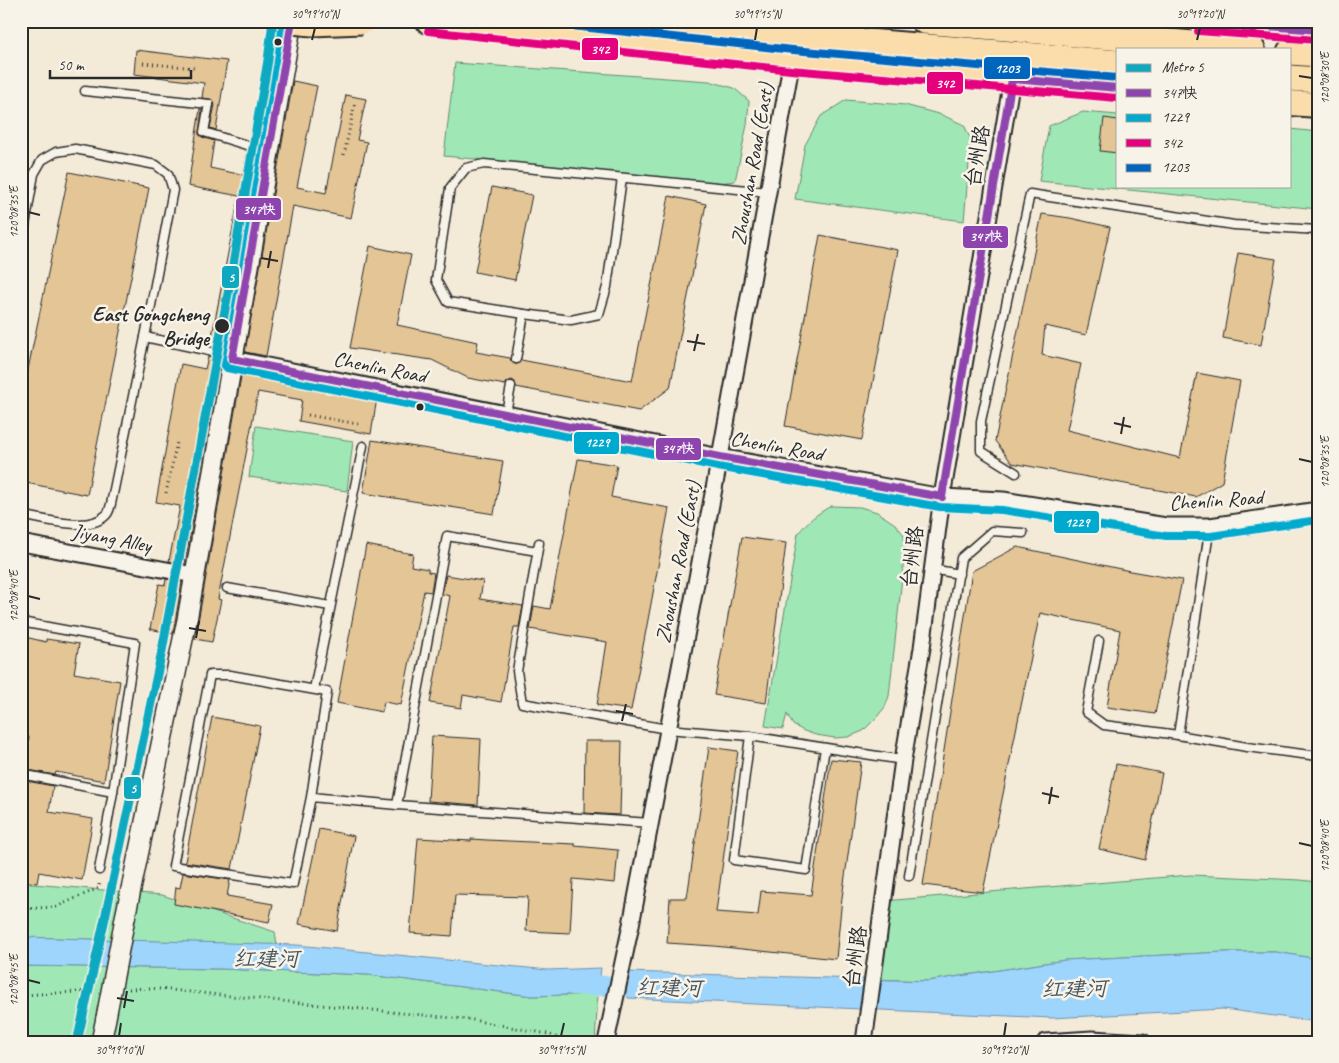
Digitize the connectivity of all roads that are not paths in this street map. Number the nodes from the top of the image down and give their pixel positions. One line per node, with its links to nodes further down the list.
1 (292, 21): 2 (highway, bridge); 21 (street)
2 (362, 21)
3 (429, 21): 8 (highway); 12 (main road)
4 (620, 21): 8 (highway)
5 (924, 21): 9 (highway)
6 (1199, 21): 7 (main road)
7 (1318, 30)
8 (880, 43): 13 (highway)
9 (1240, 48)
10 (1292, 52): 11 (highway)
11 (1318, 54)
12 (792, 60): 15 (main road); 23 (street, Zhoushan Road (East))
13 (1116, 63)
14 (1292, 78): 16 (highway)
15 (1012, 79): 17 (main road); 35 (street, 台州路)
16 (1318, 80)
17 (1116, 88)
18 (85, 90): 21 (lane)
19 (1292, 103): 20 (main road)
20 (1318, 105)
21 (269, 152): 28 (street)
22 (622, 178): 23 (lane); 26 (lane); 26 (lane)
23 (768, 192): 33 (street, Zhoushan Road (East))
24 (1318, 230): 34 (lane)
25 (21, 248): 27 (lane)
26 (524, 314): 29 (lane)
27 (145, 337): 28 (lane); 37 (lane)
28 (232, 359): 31 (street, Chenlin Road); 45 (street)
29 (516, 359)
30 (511, 386): 31 (lane)
31 (506, 413): 33 (street, Chenlin Road)
32 (363, 446): 47 (lane)
33 (720, 457): 35 (street, Chenlin Road); 51 (street, Zhoushan Road (East))
34 (1016, 473)
35 (942, 497): 38 (street, Chenlin Road); 43 (street, 台州路)
36 (1318, 510): 38 (street, Chenlin Road)
37 (21, 515)
38 (1210, 526): 52 (lane)
39 (1023, 533): 44 (lane)
40 (21, 542): 45 (street, Jiyang Alley)
41 (539, 543): 42 (lane)
42 (537, 551): 51 (lane); 60 (lane)
43 (932, 569): 44 (lane); 56 (street, 台州路)
44 (959, 574): 63 (lane)
45 (194, 575): 64 (street, bridge)
46 (227, 588): 47 (lane)
47 (330, 606): 50 (lane)
48 (21, 622): 58 (lane)
49 (1099, 641): 52 (lane)
50 (314, 689): 59 (lane); 59 (lane)
51 (667, 728): 53 (lane); 61 (street, Zhoushan Road (East))
52 (1178, 735): 55 (lane)
53 (750, 736): 54 (lane); 54 (lane)
54 (825, 748): 56 (lane)
55 (1318, 756)
56 (903, 760): 66 (street, 台州路)
57 (21, 774): 58 (lane)
58 (113, 792): 62 (lane)
59 (311, 797): 60 (lane)
60 (397, 805): 61 (lane)
61 (650, 823): 65 (street, Zhoushan Road (East))
62 (99, 870)
63 (909, 876)
64 (101, 1042)
65 (606, 1042)
66 (864, 1042)
67 (1045, 1042): 68 (street)
68 (1136, 1042): 69 (street)
69 (1143, 1042)

